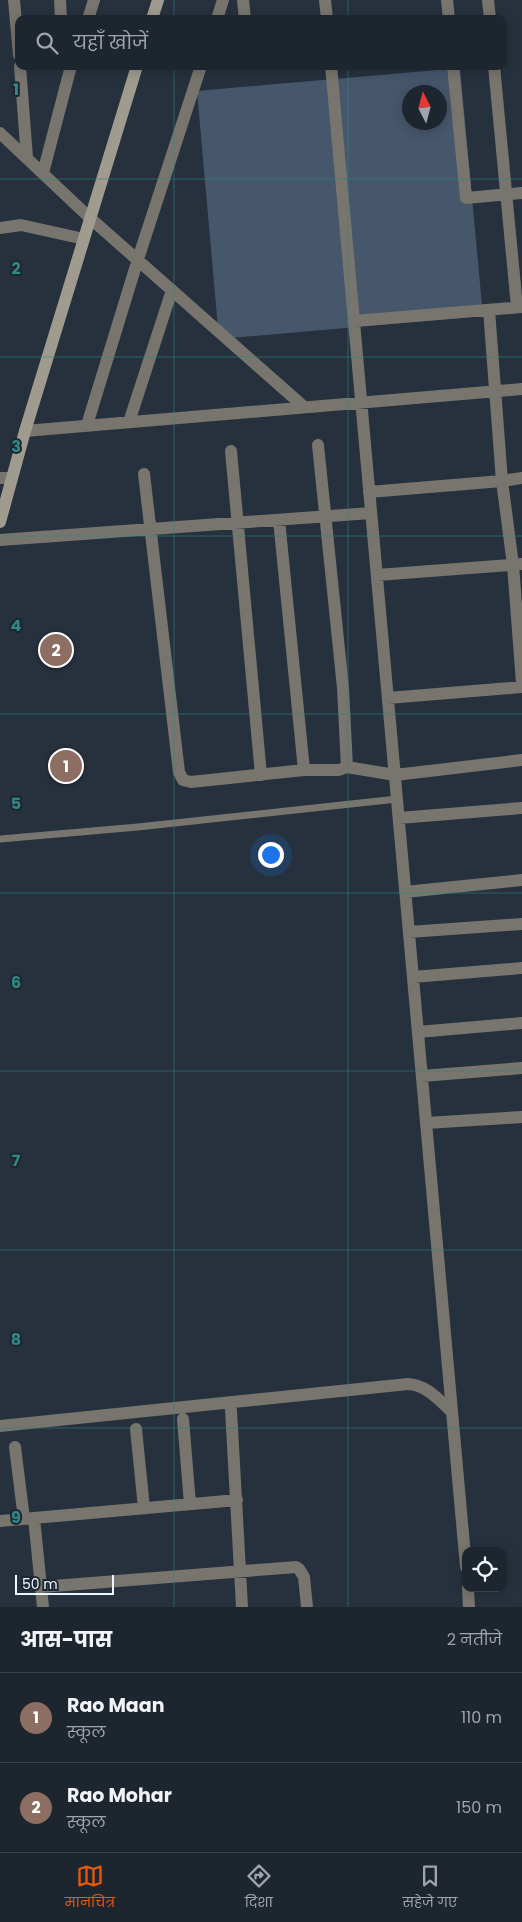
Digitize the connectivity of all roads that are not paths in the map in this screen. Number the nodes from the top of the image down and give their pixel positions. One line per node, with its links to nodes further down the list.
1 (14, 0): 10 (street)
2 (60, 0): 11 (street)
3 (94, 0): 12 (street)
4 (158, 0): 13 (street)
5 (223, 0): 14 (street)
6 (243, 0): 15 (street)
7 (325, 0): 16 (street)
8 (447, 0): 17 (street)
9 (488, 0): 18 (street)
10 (15, 15)
11 (61, 15)
12 (89, 15)
13 (153, 15)
14 (218, 15)
15 (245, 15)
16 (327, 15)
17 (449, 15)
18 (490, 15)
19 (20, 70): 27 (street)
20 (70, 70): 28 (street)
21 (136, 70): 31 (street)
22 (200, 70): 34 (street)
23 (331, 70): 38 (street)
24 (453, 70): 30 (street)
25 (494, 70): 30 (street)
26 (0, 132): 27 (street)
27 (27, 158): 28 (street)
28 (43, 172): 31 (street)
29 (522, 193): 30 (street)
30 (506, 195): 36 (street)
31 (90, 218): 33 (street); 34 (street)
32 (0, 228): 33 (street)
33 (84, 239): 45 (street)
34 (138, 259): 35 (street); 44 (street)
35 (172, 290): 42 (street); 43 (street)
36 (519, 307): 37 (street)
37 (489, 310): 38 (street); 40 (street)
38 (354, 321): 41 (street)
39 (522, 389): 40 (street)
40 (497, 391): 41 (street); 51 (street)
41 (361, 401): 42 (street); 52 (street)
42 (303, 406): 43 (street)
43 (130, 422): 44 (street)
44 (87, 425): 45 (street)
45 (25, 431): 49 (street)
46 (318, 445): 54 (street)
47 (231, 452): 57 (street)
48 (144, 474): 58 (street)
49 (6, 478): 56 (street)
50 (522, 478): 51 (street)
51 (502, 481): 52 (street); 60 (street)
52 (369, 492): 53 (street)
53 (371, 513): 54 (street); 61 (street)
54 (324, 516): 55 (street); 66 (street)
55 (279, 520): 57 (street); 67 (street)
56 (0, 522)
57 (237, 523): 58 (street); 68 (street)
58 (149, 529): 59 (street); 68 (street)
59 (0, 540)
60 (517, 564): 61 (street); 62 (street)
61 (377, 575): 64 (street)
62 (519, 613): 63 (street)
63 (522, 685): 64 (street)
64 (388, 698): 69 (street)
65 (522, 760): 69 (street)
66 (347, 767): 67 (street); 69 (street)
67 (304, 770): 68 (street)
68 (261, 775)
69 (395, 775): 70 (street)
70 (397, 799): 72 (street); 73 (lane)
71 (522, 808): 72 (street)
72 (398, 818): 75 (street)
73 (0, 838)
74 (522, 880): 75 (street)
75 (405, 892): 77 (street)
76 (522, 924): 77 (street)
77 (409, 932): 79 (street)
78 (522, 968): 79 (street)
79 (413, 978): 81 (street)
80 (522, 1023): 81 (street)
81 (418, 1032): 83 (street)
82 (522, 1068): 83 (street)
83 (422, 1076): 85 (street)
84 (522, 1117): 85 (street)
85 (426, 1123): 87 (street)
86 (231, 1410): 92 (street)
87 (452, 1412): 89 (street); 97 (street)
88 (183, 1419): 93 (street)
89 (0, 1426)
90 (136, 1429): 94 (street)
91 (16, 1447): 95 (street)
92 (237, 1500): 93 (street); 98 (street)
93 (190, 1504): 94 (street)
94 (144, 1508): 95 (street)
95 (29, 1518): 96 (street); 99 (street)
96 (0, 1521)
97 (464, 1547)
98 (242, 1571): 99 (street); 102 (street); 103 (street)
99 (41, 1587): 101 (street)
100 (468, 1592): 104 (street)
101 (43, 1607)
102 (242, 1607)
103 (308, 1607)
104 (469, 1607)

